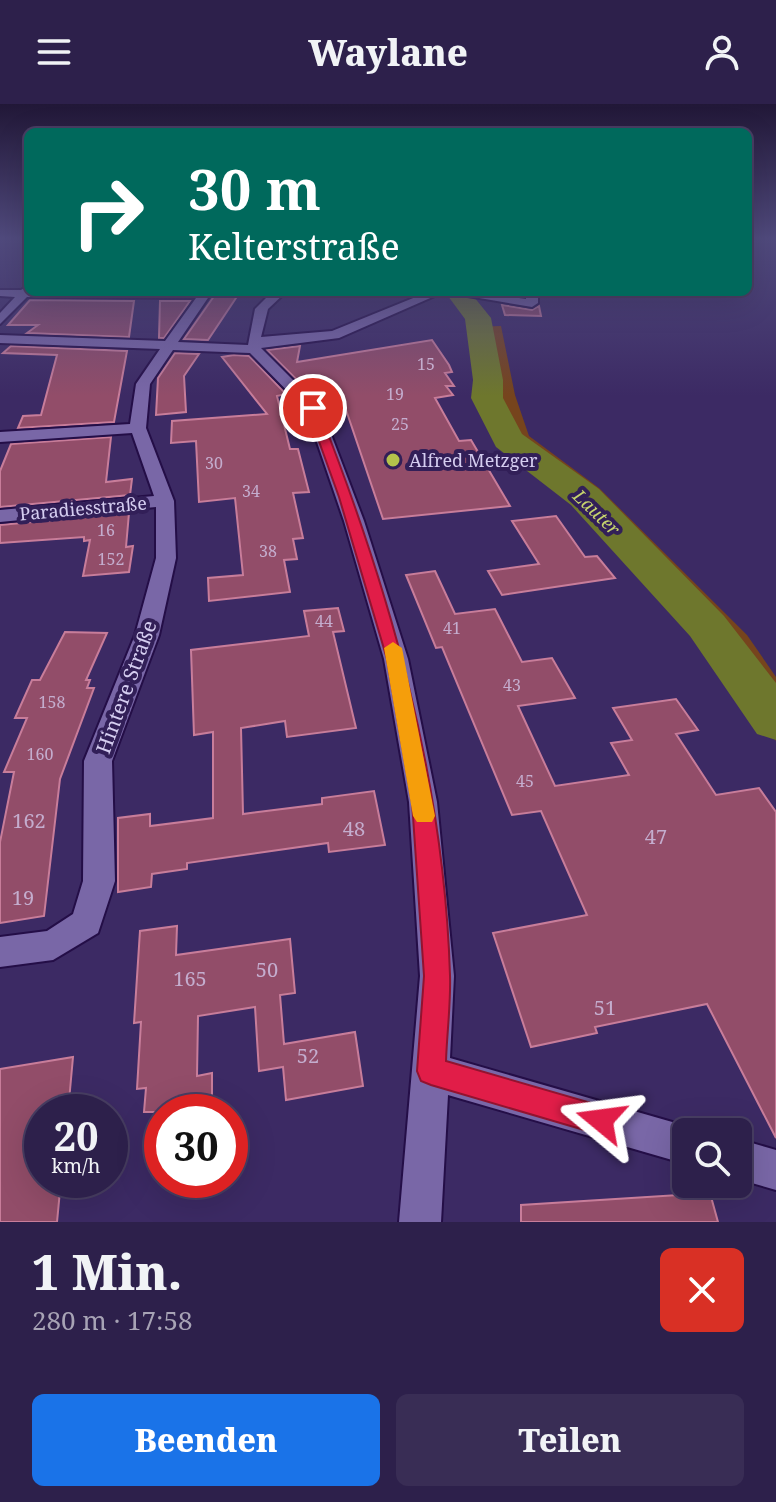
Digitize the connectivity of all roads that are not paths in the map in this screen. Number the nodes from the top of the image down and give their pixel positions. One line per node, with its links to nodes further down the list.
1 (24, 291): 2 (street)
2 (0, 293)
3 (24, 293): 9 (street)
4 (203, 296): 11 (street, Hintere Straße)
5 (276, 296): 12 (street)
6 (428, 296): 12 (street)
7 (470, 296): 8 (street)
8 (532, 297)
9 (0, 320)
10 (0, 339): 11 (street)
11 (170, 344): 12 (street); 13 (street, Hintere Straße)
12 (254, 346): 18 (street)
13 (138, 428): 14 (street); 15 (street, Hintere Straße)
14 (0, 437)
15 (165, 501): 16 (street, Paradiesstraße); 17 (street, Hintere Straße)
16 (0, 516)
17 (0, 952)
18 (431, 1071): 19 (street); 22 (street)
19 (672, 1140)
20 (752, 1163): 21 (street)
21 (776, 1170)
22 (420, 1222)

